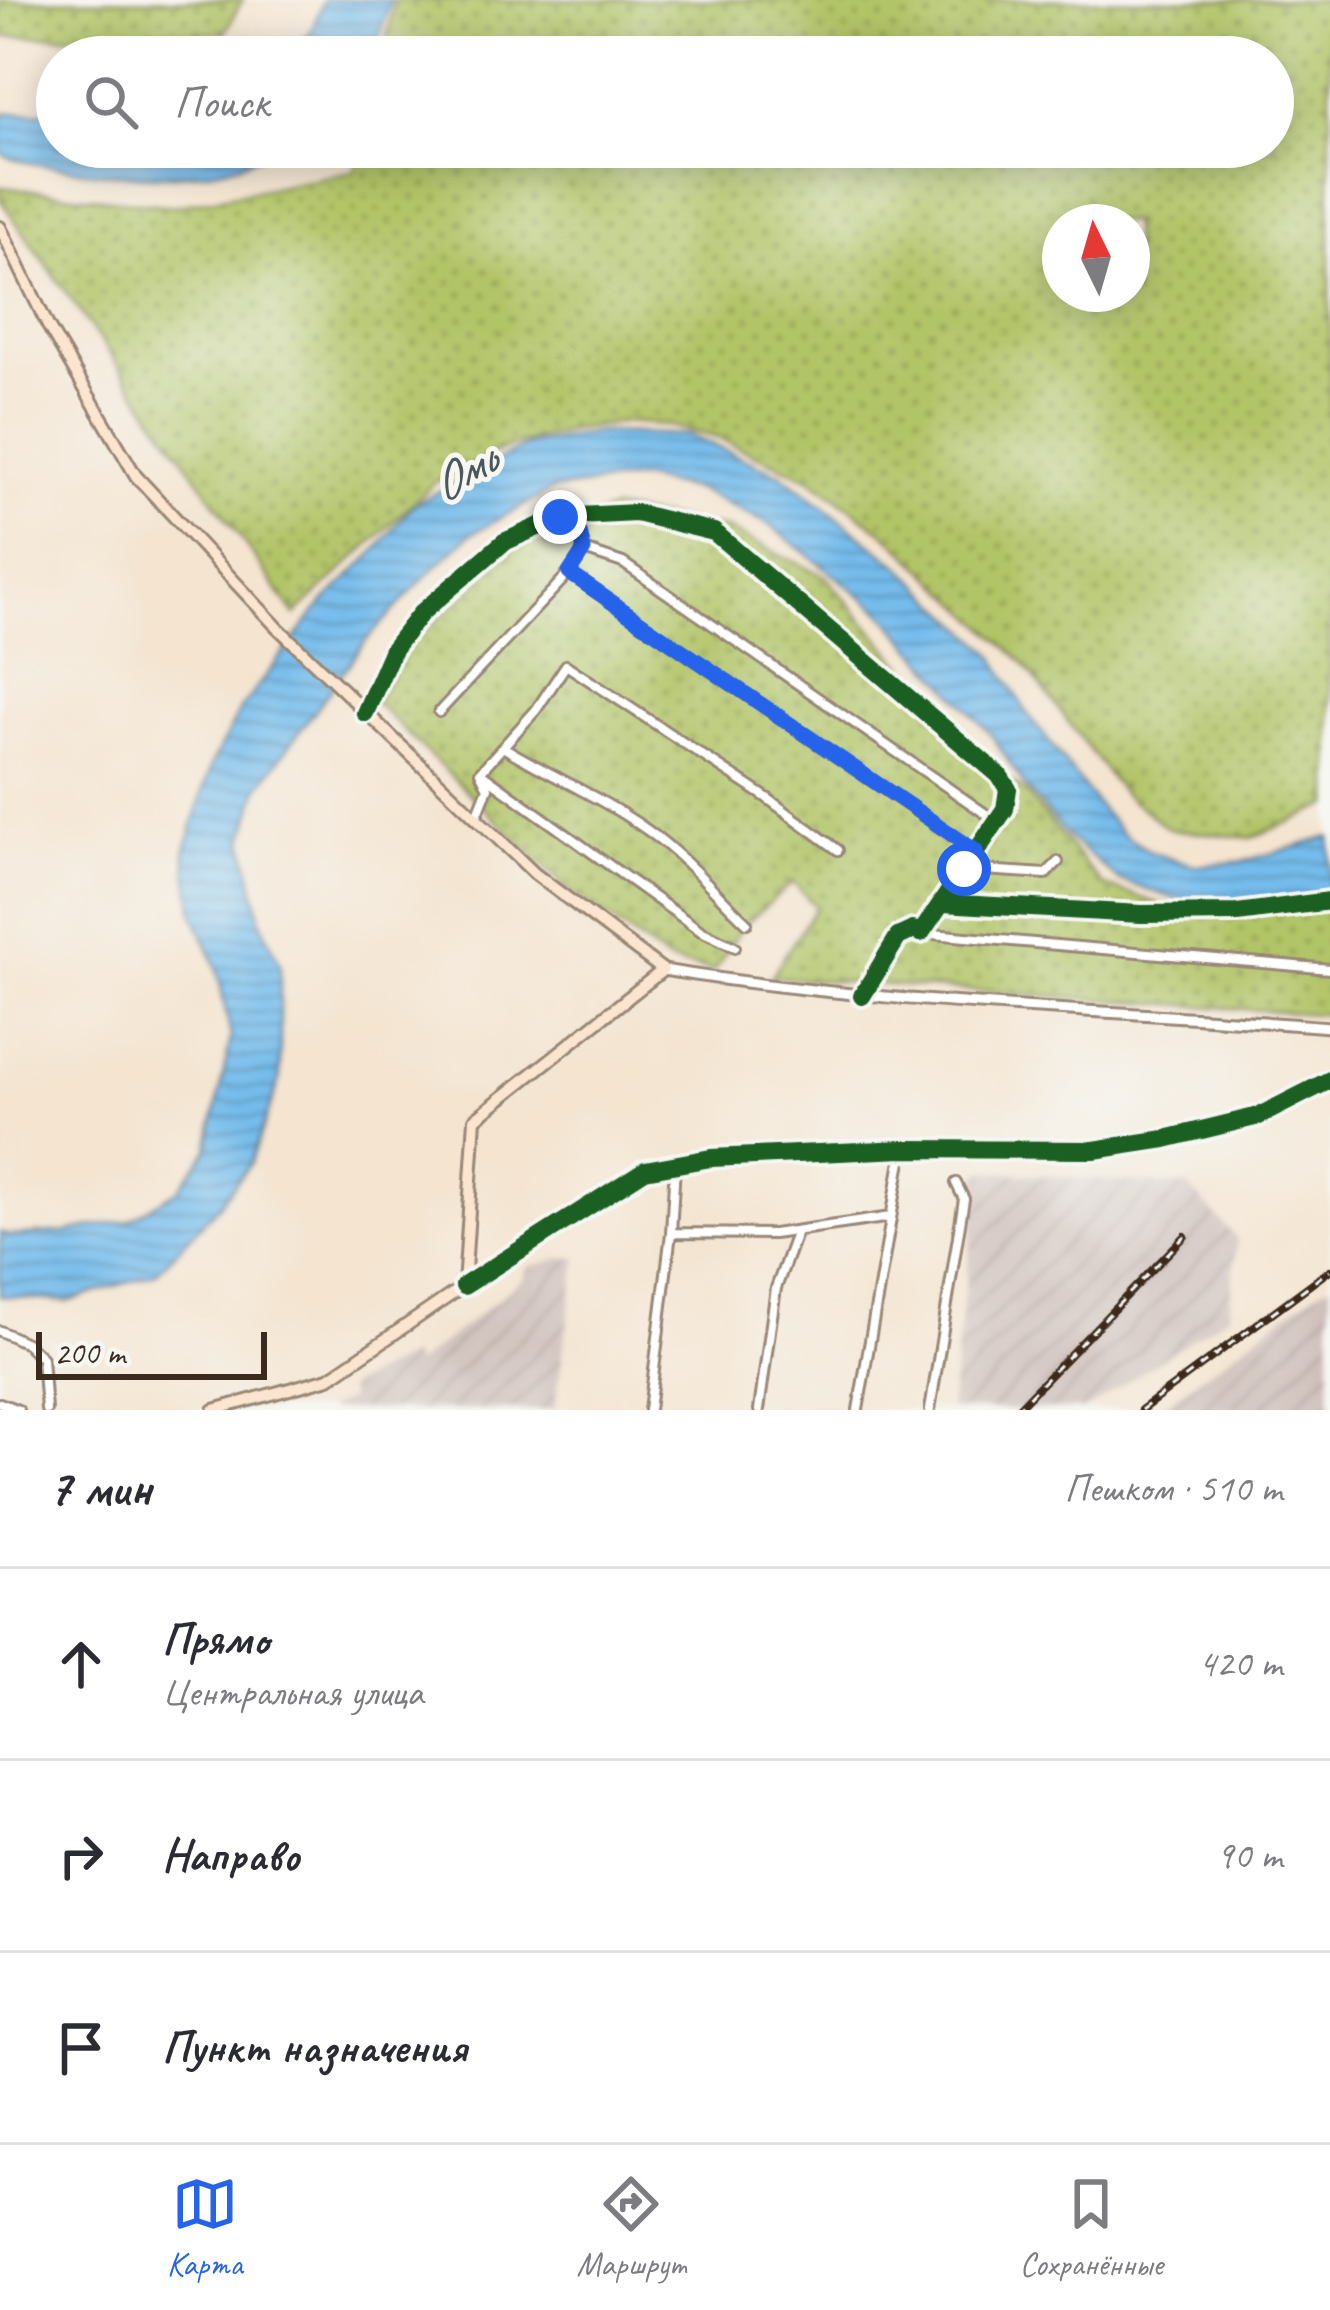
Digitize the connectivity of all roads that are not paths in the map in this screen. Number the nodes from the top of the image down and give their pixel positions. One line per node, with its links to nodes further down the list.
1 (0, 227): 5 (main road)
2 (560, 517): 3 (street); 5 (street); 10 (street)
3 (584, 550): 4 (street); 10 (street)
4 (569, 573): 6 (street); 12 (street)
5 (363, 711): 9 (main road)
6 (439, 712)
7 (502, 747): 8 (street); 11 (street); 17 (street)
8 (480, 772): 9 (street); 19 (street)
9 (476, 818): 21 (main road)
10 (997, 821): 12 (street)
11 (838, 850)
12 (976, 851): 14 (street)
13 (1058, 862): 14 (street)
14 (964, 869): 16 (street)
15 (1330, 901): 16 (street)
16 (942, 903): 18 (street)
17 (747, 922)
18 (921, 933): 20 (street); 22 (street)
19 (735, 947)
20 (1330, 969)
21 (663, 970): 22 (street); 31 (main road)
22 (862, 996): 23 (street)
23 (1330, 1027)
24 (1330, 1080): 25 (street)
25 (903, 1149): 26 (street); 28 (street)
26 (675, 1163): 30 (street); 31 (street)
27 (956, 1183): 40 (street)
28 (891, 1217): 29 (street); 39 (street)
29 (797, 1231): 30 (street); 38 (street)
30 (671, 1232): 37 (street)
31 (464, 1286): 36 (main road)
32 (0, 1331): 35 (street)
33 (0, 1403): 34 (street)
34 (18, 1410)
35 (46, 1410)
36 (214, 1410)
37 (650, 1410)
38 (759, 1410)
39 (857, 1410)
40 (930, 1410)

